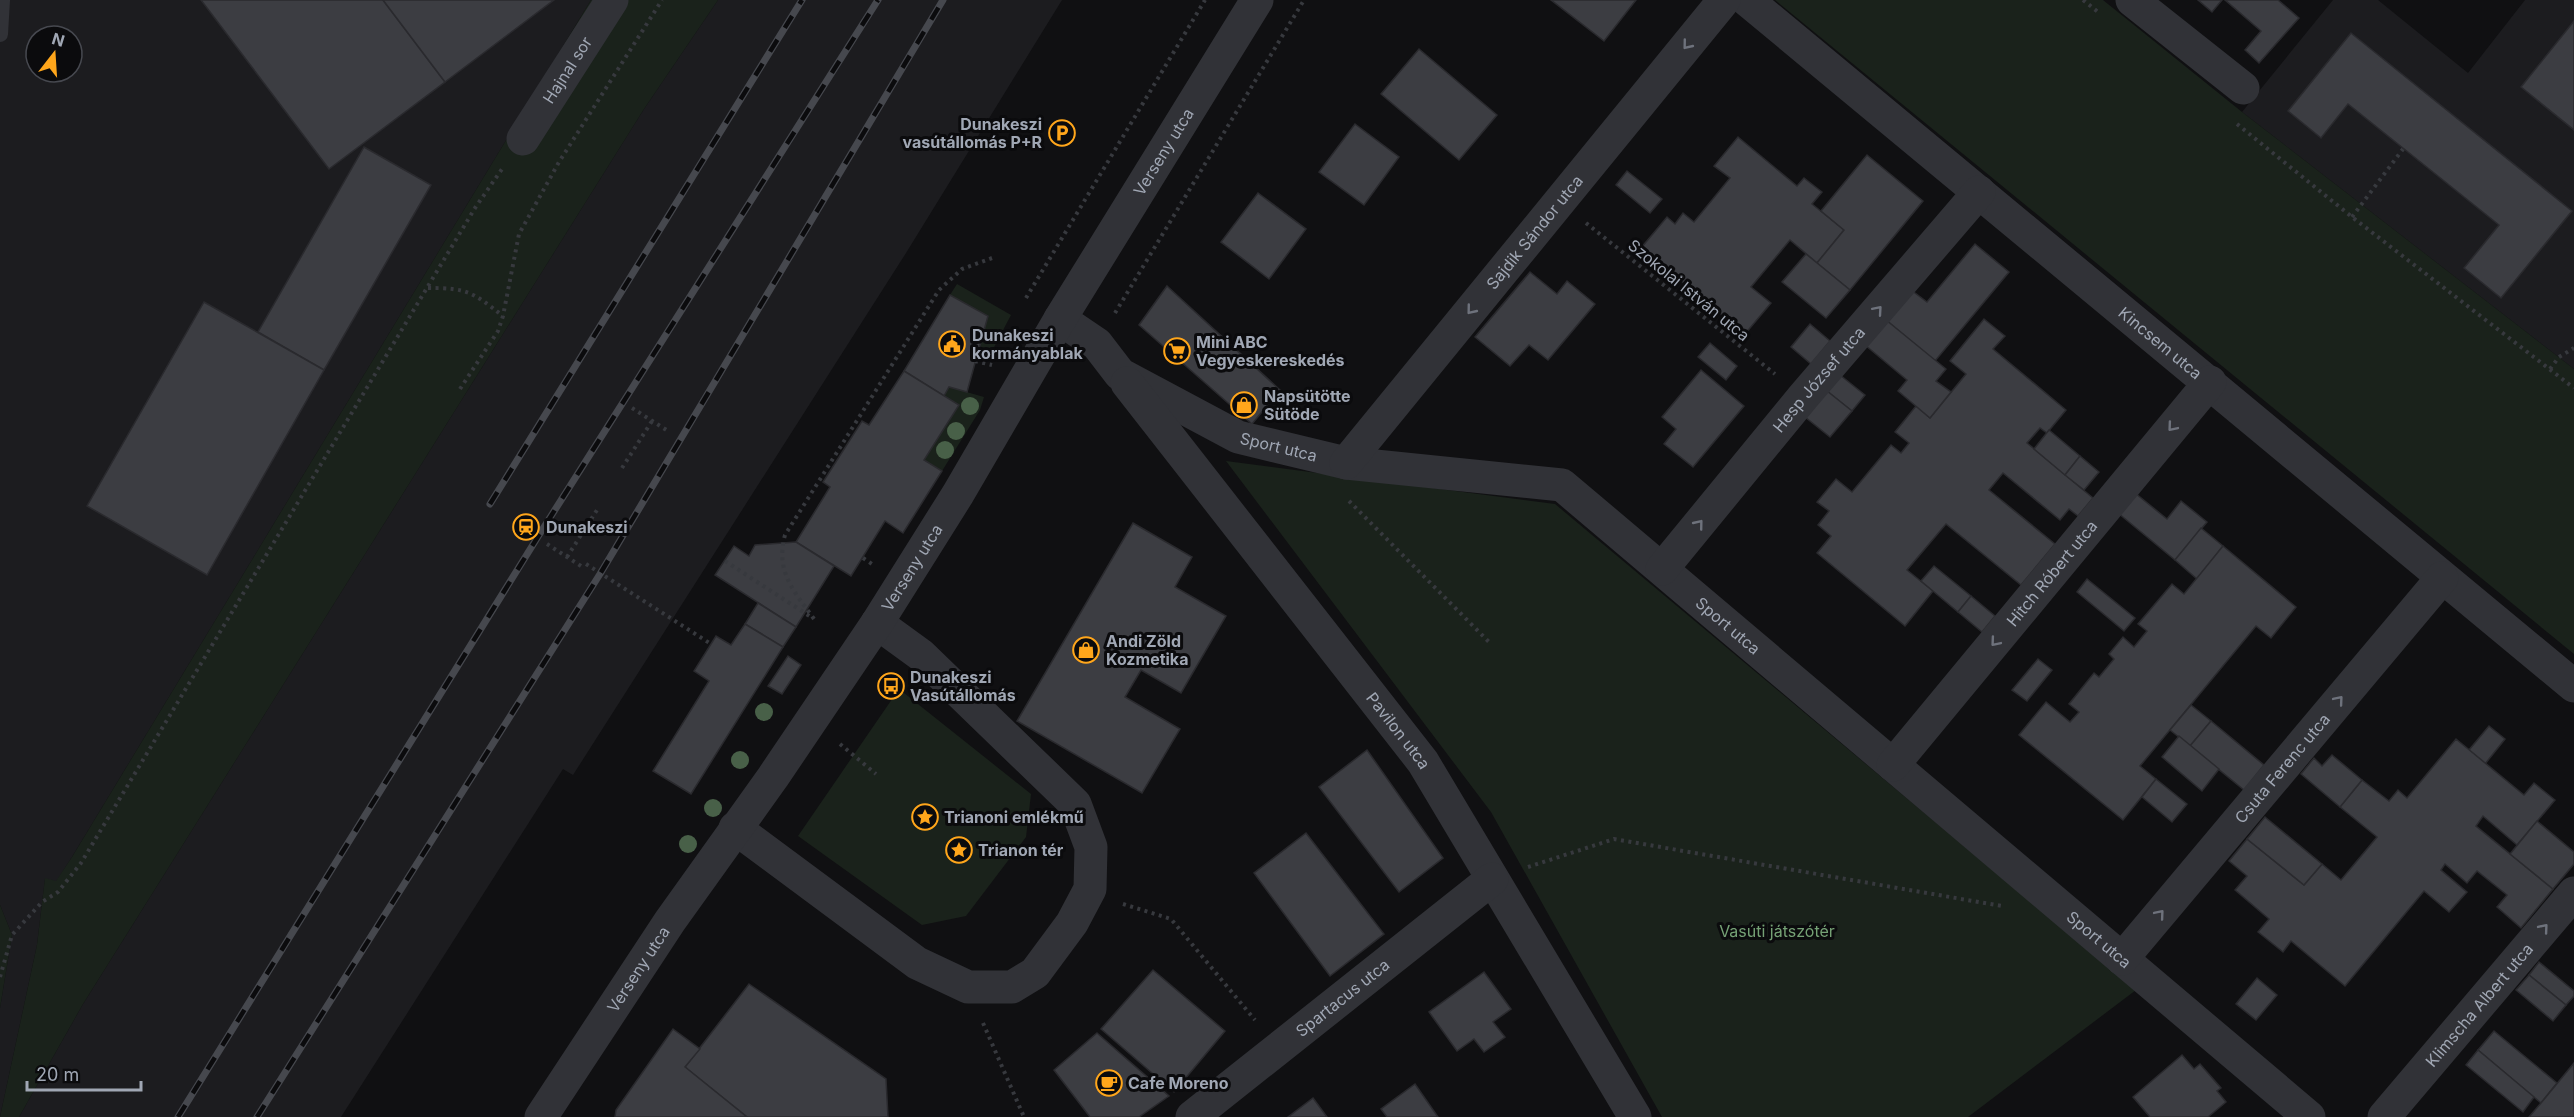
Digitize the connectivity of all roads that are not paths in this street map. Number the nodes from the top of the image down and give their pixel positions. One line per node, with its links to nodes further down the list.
1 (2, 0): 7 (lane)
2 (612, 0): 9 (street, Hajnal sor)
3 (1257, 0): 11 (street, Verseny utca)
4 (1724, 0): 14 (street, Sajdik Sándor utca, one-way to 14)
5 (2132, 0): 8 (street)
6 (1761, 3): 10 (street, Kincsem utca)
7 (0, 33)
8 (2243, 88)
9 (523, 139)
10 (1979, 192): 13 (street, Kincsem utca); 15 (street, Hesp József utca, one-way to 10)
11 (1060, 319): 12 (street, Sport utca); 17 (street, Verseny utca)
12 (1120, 374): 14 (street, Sport utca); 21 (street, Pavilon utca)
13 (2210, 382): 16 (street, Kincsem utca); 19 (street, Hitch Róbert utca, one-way to 19)
14 (1344, 478): 15 (street, Sport utca)
15 (1662, 569): 19 (street, Sport utca)
16 (2442, 578): 18 (street, Kincsem utca); 23 (street, Csuta Ferenc utca, one-way to 16)
17 (877, 623): 20 (street, Verseny utca); 20 (street)
18 (2574, 686)
19 (1893, 765): 23 (street, Sport utca)
20 (735, 828): 24 (street, Verseny utca)
21 (1492, 879): 25 (street, Spartacus utca); 26 (street, Pavilon utca)
22 (2574, 893): 28 (street, Klimscha Albert utca, one-way to 22)
23 (2122, 959): 27 (street, Sport utca)
24 (541, 1117)
25 (1192, 1117)
26 (1635, 1117)
27 (2309, 1117)
28 (2384, 1117)

